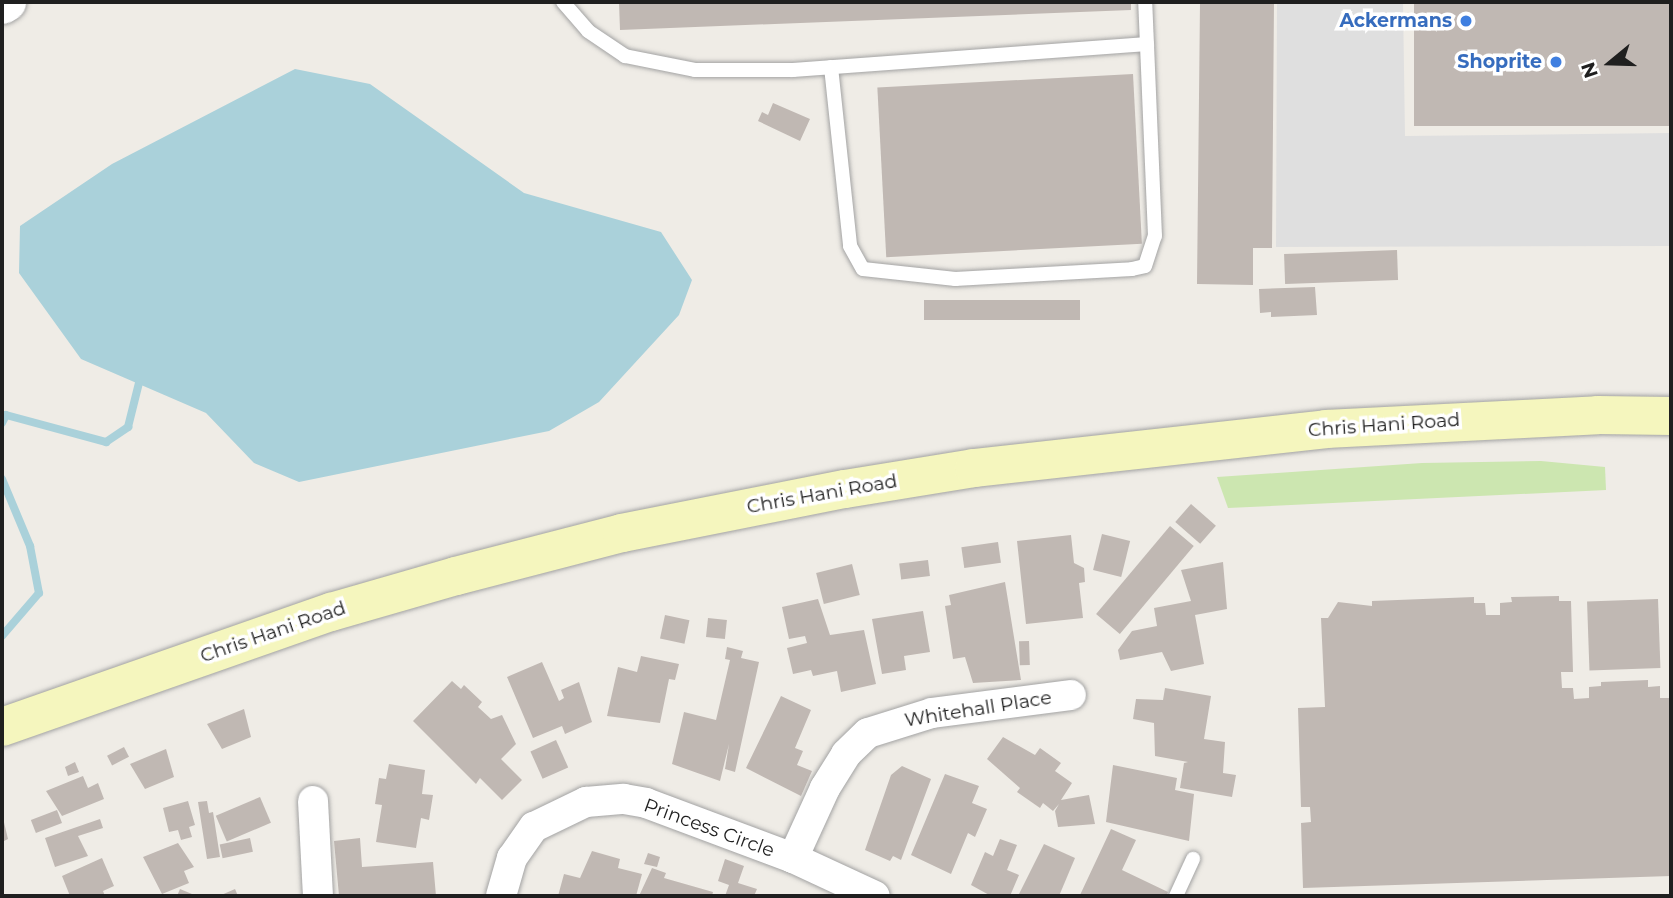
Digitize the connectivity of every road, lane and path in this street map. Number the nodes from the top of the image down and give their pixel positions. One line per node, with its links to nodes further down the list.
1 (7, 2): 4 (street)
2 (563, 2): 6 (lane)
3 (1145, 2): 5 (lane)
4 (2, 5)
5 (1147, 44): 6 (lane); 6 (lane)
6 (831, 67)
7 (1671, 416): 9 (main road, Chris Hani Road)
8 (1071, 695): 11 (street, Whitehall Place)
9 (2, 727)
10 (313, 801): 13 (street)
11 (793, 859): 14 (street, Princess Circle); 15 (street, Princess Circle)
12 (1193, 859): 16 (lane)
13 (317, 896)
14 (502, 896)
15 (875, 896)
16 (1175, 896)

